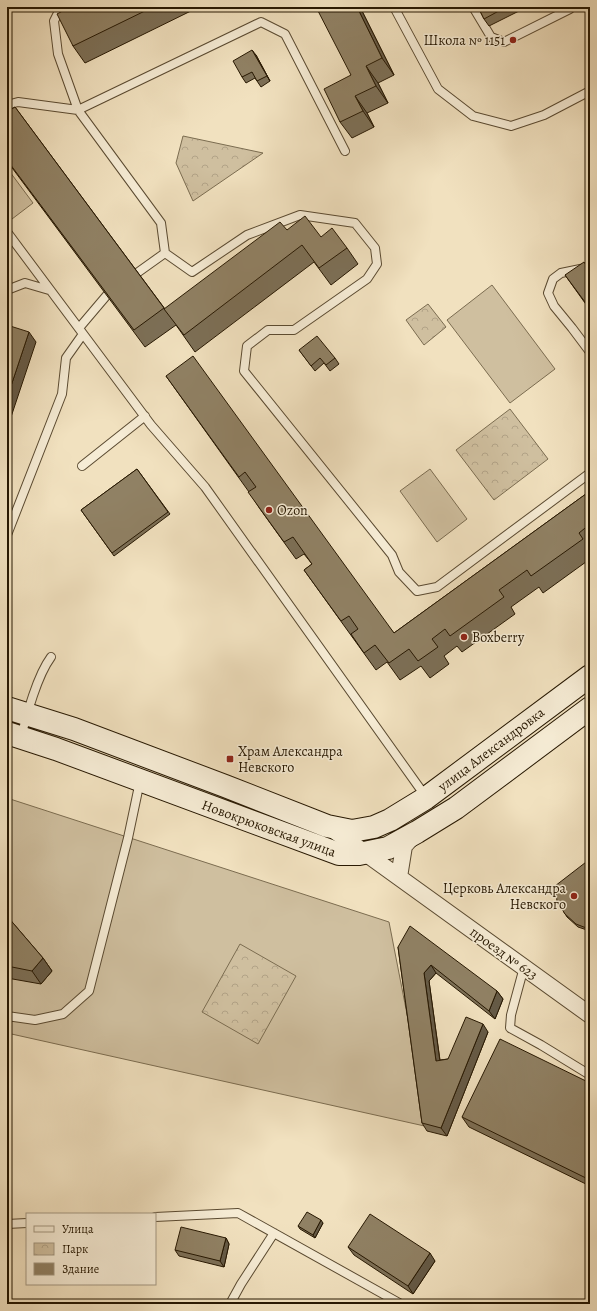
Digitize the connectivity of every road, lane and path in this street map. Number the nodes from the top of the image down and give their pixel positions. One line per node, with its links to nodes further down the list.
1 (61, 7): 7 (lane)
2 (394, 7): 5 (lane)
3 (473, 7): 4 (lane)
4 (571, 7)
5 (590, 91)
6 (7, 105): 7 (lane)
7 (78, 110): 8 (lane); 10 (lane)
8 (345, 151)
9 (7, 232): 14 (lane)
10 (165, 253): 12 (lane); 20 (lane)
11 (590, 267): 17 (lane)
12 (137, 272)
13 (7, 290): 14 (lane)
14 (49, 290): 16 (lane)
15 (107, 295): 16 (lane)
16 (81, 331): 18 (lane); 21 (lane)
17 (590, 352)
18 (145, 416): 19 (lane); 29 (lane)
19 (82, 466)
20 (590, 474)
21 (7, 535)
22 (51, 657): 25 (lane)
23 (590, 676): 29 (main road, улица Александровка)
24 (590, 708): 26 (main road, улица Александровка)
25 (17, 711): 27 (lane); 31 (main road, Новокрюковская улица)
26 (555, 734): 32 (main road, Новокрюковская улица)
27 (14, 735): 28 (main road, Новокрюковская улица)
28 (140, 780): 35 (main road, Новокрюковская улица); 39 (lane)
29 (426, 798): 30 (main road, улица Александровка)
30 (390, 820): 31 (main road, Новокрюковская улица); 33 (street)
31 (327, 826): 34 (street)
32 (417, 832): 33 (main road, Новокрюковская улица); 36 (street)
33 (388, 848): 34 (main road, Новокрюковская улица); 36 (street)
34 (365, 853): 35 (main road, Новокрюковская улица); 36 (street)
35 (339, 854): 36 (street)
36 (399, 877): 37 (street, проезд № 623)
37 (524, 967): 38 (street, проезд № 623); 40 (lane)
38 (590, 1015)
39 (7, 1016)
40 (590, 1075)
41 (156, 1217): 44 (lane)
42 (26, 1223): 43 (lane)
43 (7, 1224)
44 (274, 1233): 45 (lane); 46 (lane)
45 (230, 1304)
46 (401, 1304)

